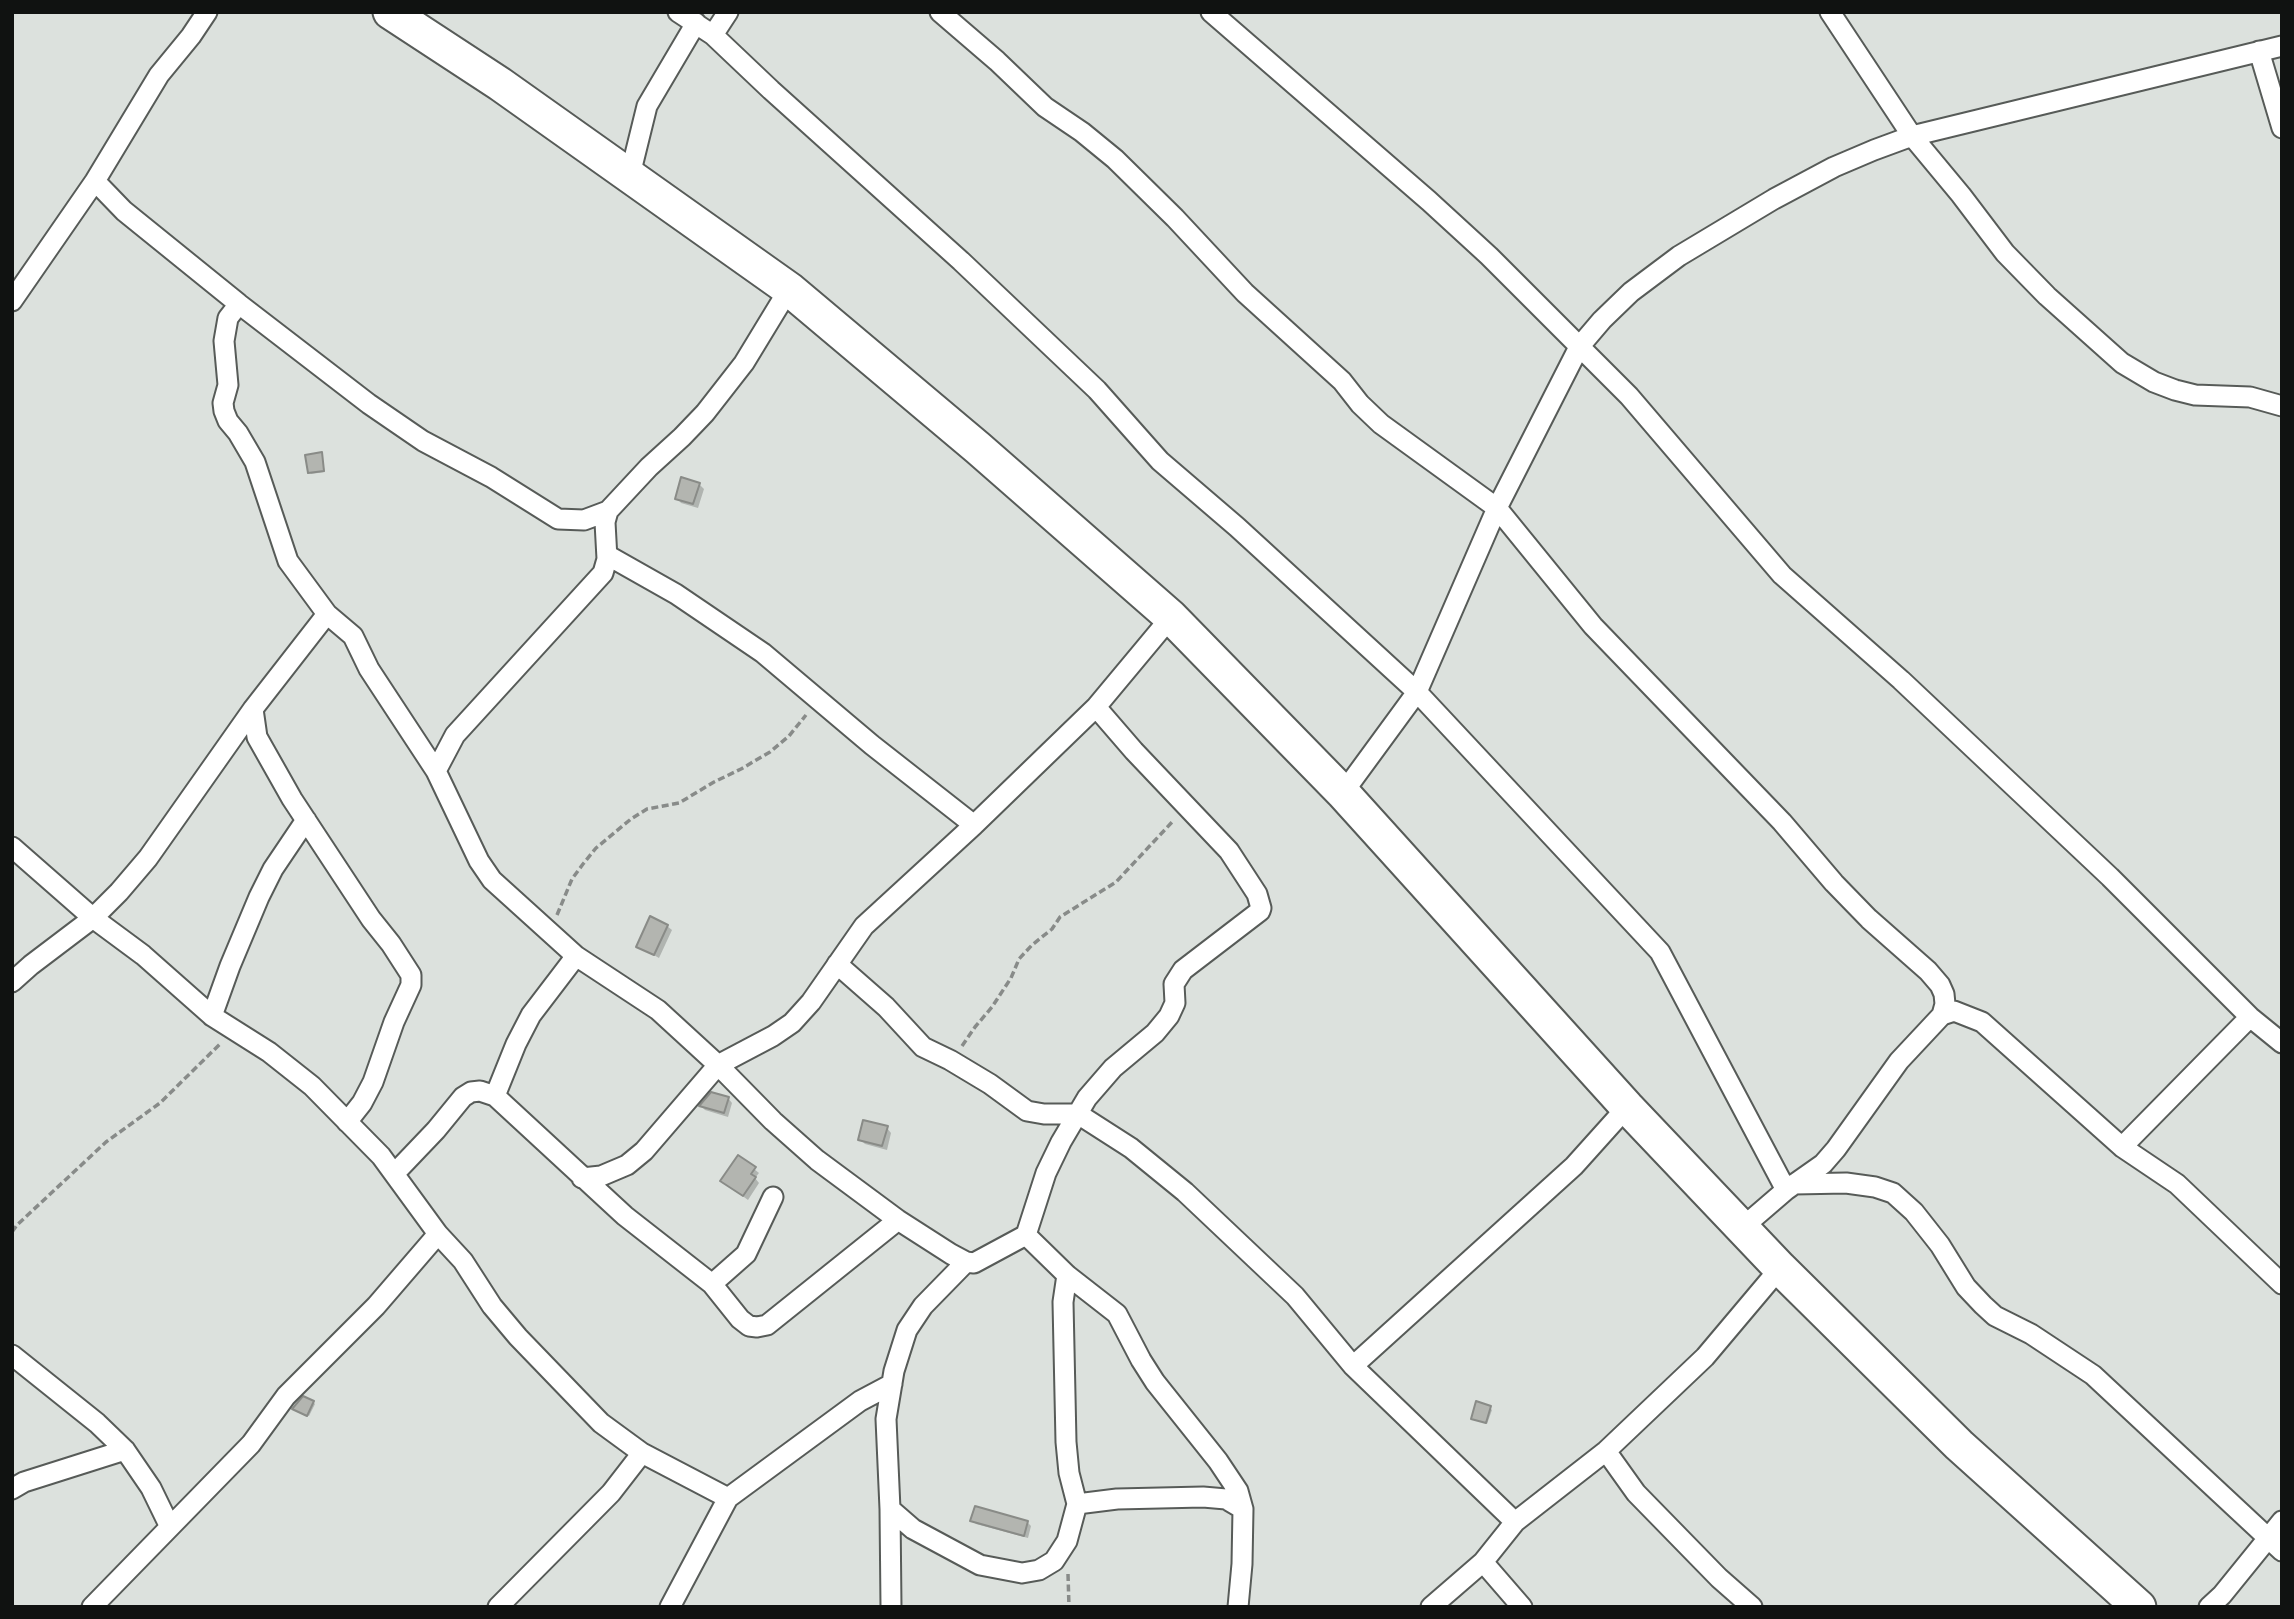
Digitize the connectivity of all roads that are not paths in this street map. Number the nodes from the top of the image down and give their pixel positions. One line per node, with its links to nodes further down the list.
1 (207, 12): 15 (street)
2 (390, 12): 14 (highway)
3 (678, 12): 8 (street)
4 (728, 12): 9 (street)
5 (940, 12): 21 (street)
6 (1211, 12): 19 (street)
7 (1830, 12): 13 (street)
8 (696, 23): 9 (street); 14 (street)
9 (713, 35): 26 (street)
10 (2282, 46): 11 (street)
11 (2259, 51): 12 (street); 13 (street)
12 (2282, 128)
13 (1912, 136): 19 (street); 20 (street)
14 (629, 175): 16 (highway)
15 (95, 181): 17 (street); 18 (street)
16 (789, 289): 22 (street); 25 (highway)
17 (12, 301)
18 (239, 304): 22 (street); 24 (street)
19 (1580, 347): 21 (street); 40 (street)
20 (2282, 406)
21 (1497, 508): 26 (street); 38 (street)
22 (608, 511): 23 (street)
23 (607, 555): 29 (street); 32 (street)
24 (327, 614): 28 (street); 29 (street)
25 (1171, 617): 27 (street); 30 (highway)
26 (1417, 692): 30 (street); 50 (street)
27 (1096, 707): 32 (street); 45 (street)
28 (253, 709): 31 (street); 34 (street)
29 (436, 771): 35 (street)
30 (1343, 793): 44 (highway)
31 (306, 820): 39 (street); 46 (street)
32 (974, 825): 36 (street)
33 (12, 847): 34 (street)
34 (93, 918): 37 (street); 39 (street)
35 (576, 956): 42 (street); 43 (street)
36 (837, 964): 42 (street); 45 (street)
37 (12, 982)
38 (1942, 1015): 47 (street); 50 (street)
39 (212, 1016): 46 (street)
40 (2250, 1017): 41 (street); 47 (street)
41 (2282, 1043)
42 (718, 1065): 49 (street); 52 (street)
43 (495, 1096): 48 (street); 49 (street)
44 (1627, 1107): 53 (highway); 62 (street)
45 (1078, 1114): 55 (street); 62 (street)
46 (347, 1122): 48 (street)
47 (2122, 1147): 60 (street)
48 (395, 1173): 54 (street)
49 (582, 1178): 59 (street)
50 (1790, 1187): 53 (street); 75 (street)
51 (773, 1197): 59 (street)
52 (898, 1220): 56 (street); 59 (street)
53 (1743, 1227): 57 (highway)
54 (438, 1234): 66 (street); 74 (street)
55 (1026, 1235): 56 (street); 58 (street)
56 (966, 1262): 63 (street)
57 (1780, 1268): 65 (street); 85 (highway)
58 (1067, 1275): 69 (street); 70 (street)
59 (712, 1283)
60 (2282, 1284)
61 (12, 1354): 64 (street)
62 (1353, 1366): 73 (street)
63 (892, 1384): 68 (street); 71 (street)
64 (125, 1450): 67 (street); 74 (street)
65 (1606, 1451): 73 (street); 84 (street)
66 (642, 1453): 68 (street); 78 (street)
67 (12, 1489)
68 (728, 1498): 79 (street)
69 (1077, 1504): 70 (street); 71 (street)
70 (1243, 1508): 81 (street)
71 (890, 1509): 80 (street)
72 (2282, 1521): 75 (street)
73 (1515, 1522): 76 (street)
74 (169, 1525): 77 (street)
75 (2275, 1545): 86 (street)
76 (1483, 1562): 82 (street); 83 (street)
77 (92, 1607)
78 (498, 1607)
79 (670, 1607)
80 (891, 1607)
81 (1238, 1607)
82 (1430, 1607)
83 (1522, 1607)
84 (1752, 1607)
85 (2139, 1607)
86 (2209, 1607)

